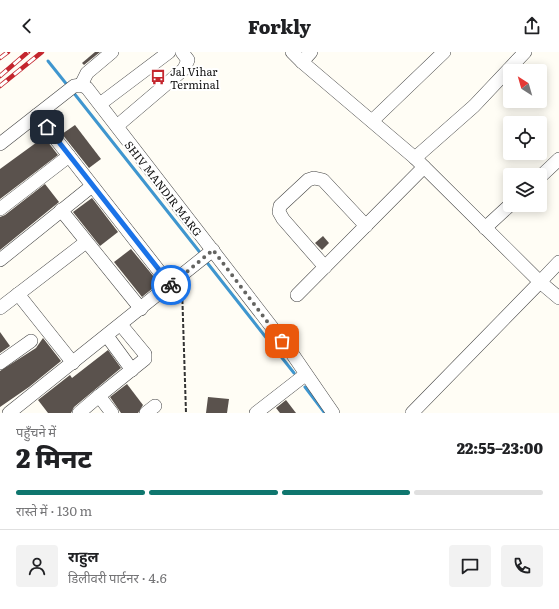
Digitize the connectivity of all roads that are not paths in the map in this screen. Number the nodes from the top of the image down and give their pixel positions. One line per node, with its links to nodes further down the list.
1 (112, 52): 9 (street)
2 (169, 52): 10 (street)
3 (182, 52): 13 (street)
4 (292, 52): 8 (street)
5 (310, 52): 8 (street)
6 (444, 52): 12 (street)
7 (525, 52): 17 (street)
8 (302, 62): 12 (street)
9 (74, 88): 10 (street, SHIV MANDIR MARG); 11 (street)
10 (100, 104): 13 (street, SHIV MANDIR MARG)
11 (37, 115): 14 (street); 15 (street)
12 (372, 120): 17 (street)
13 (117, 126): 26 (street, SHIV MANDIR MARG)
14 (0, 144)
15 (69, 156): 19 (street); 20 (street)
16 (559, 159): 18 (street)
17 (420, 162): 23 (street); 24 (street)
18 (547, 170)
19 (92, 186): 21 (street); 31 (street)
20 (0, 209)
21 (61, 210): 25 (street); 27 (street)
22 (503, 211): 24 (street)
23 (366, 226): 29 (street); 29 (street)
24 (485, 228): 30 (street)
25 (86, 242): 32 (street); 36 (street)
26 (207, 255): 31 (street); 43 (street, SHIV MANDIR MARG)
27 (0, 260)
28 (559, 262): 30 (street)
29 (325, 267): 33 (street)
30 (540, 282): 34 (street); 51 (street)
31 (170, 285): 36 (street)
32 (18, 294): 35 (street); 41 (street)
33 (297, 295)
34 (559, 298)
35 (0, 308)
36 (141, 310): 37 (street)
37 (121, 325): 38 (street); 42 (street)
38 (107, 336): 41 (street); 42 (street)
39 (31, 341): 40 (street)
40 (0, 363)
41 (73, 363): 45 (street)
42 (132, 370): 44 (street)
43 (306, 375): 49 (street); 50 (street, SHIV MANDIR MARG)
44 (99, 396): 47 (street); 48 (street)
45 (23, 409): 46 (street)
46 (9, 413)
47 (79, 413)
48 (112, 413)
49 (256, 413)
50 (333, 413)
51 (412, 413)

